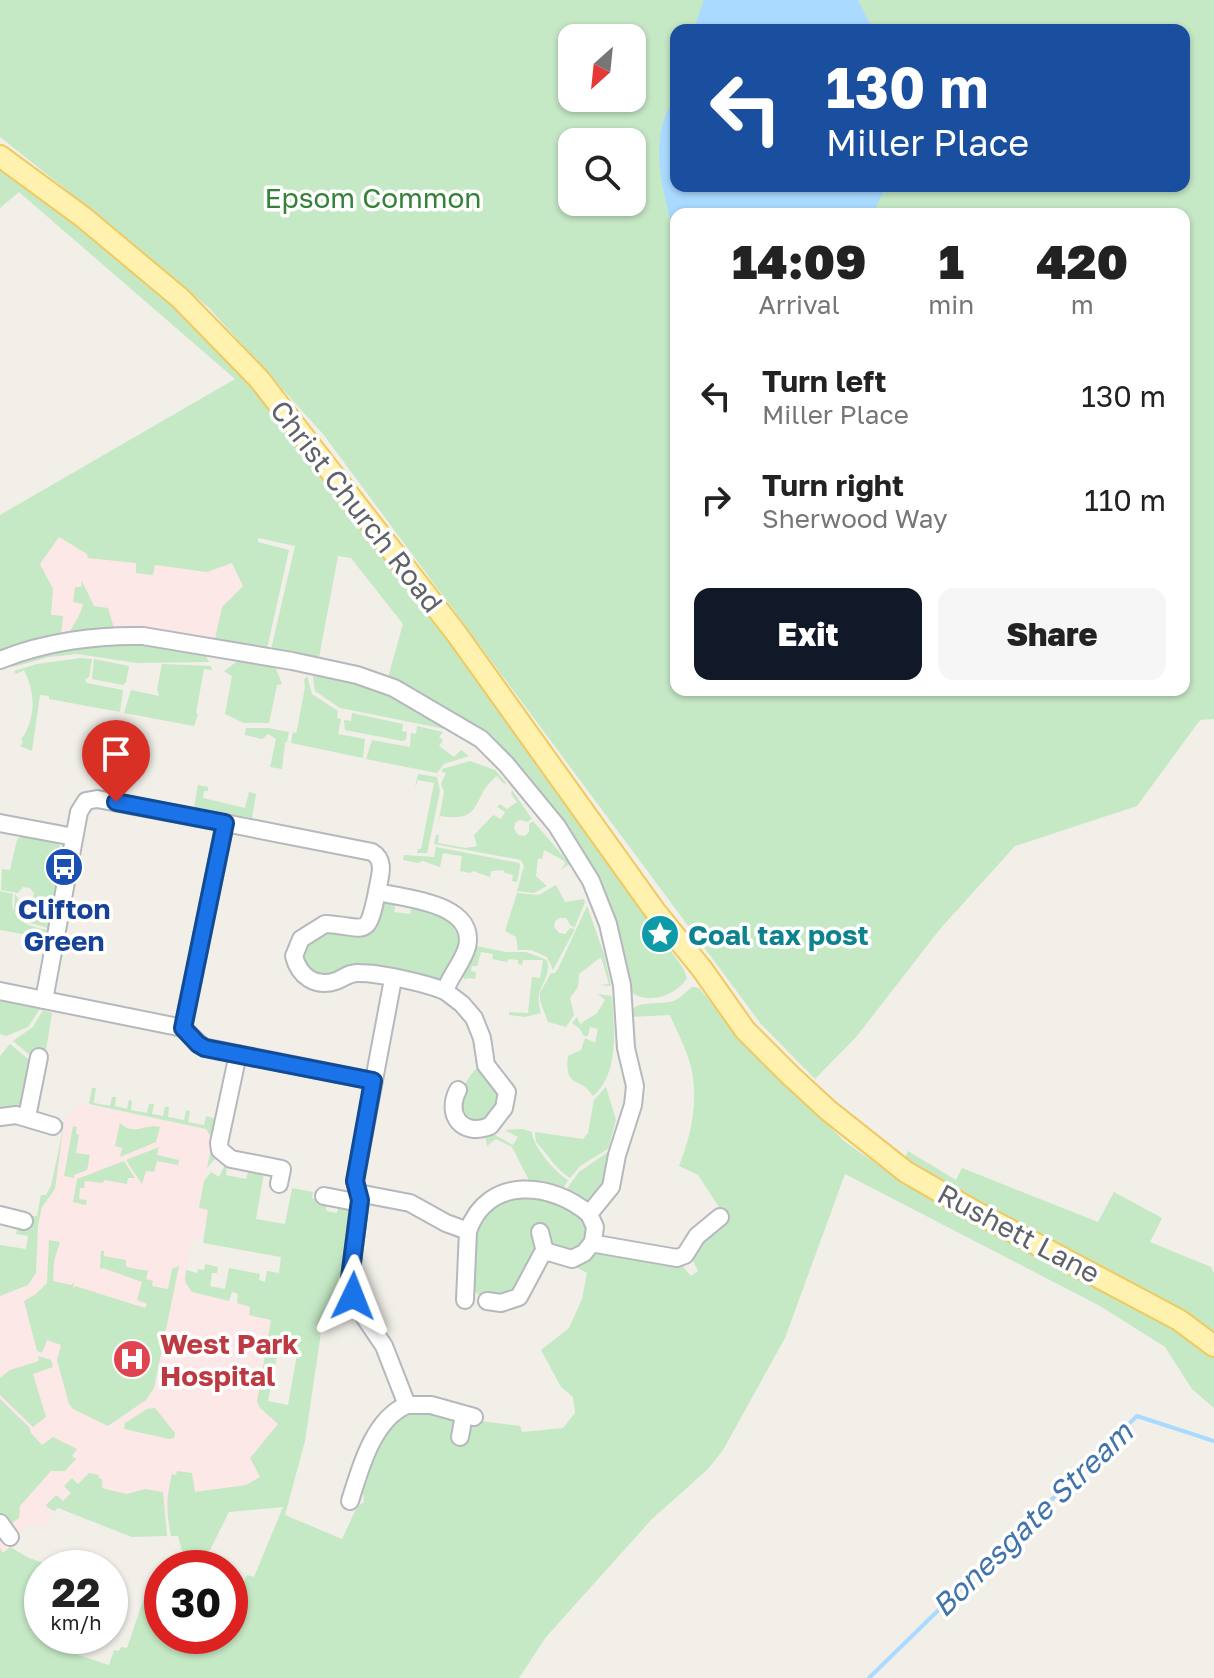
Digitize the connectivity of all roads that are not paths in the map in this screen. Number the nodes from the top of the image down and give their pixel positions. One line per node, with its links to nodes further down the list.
1 (0, 156): 16 (main road, Christ Church Road)
2 (0, 660): 23 (street)
3 (0, 823): 5 (street)
4 (225, 823): 5 (street); 6 (street); 11 (street)
5 (74, 837): 10 (street)
6 (377, 892): 7 (street); 9 (street)
7 (393, 979): 9 (street); 14 (street)
8 (0, 991): 10 (street)
9 (445, 991): 15 (street)
10 (44, 1000): 11 (street)
11 (183, 1028): 12 (street)
12 (238, 1054): 14 (street); 20 (street)
13 (39, 1057): 18 (street)
14 (373, 1081): 22 (street)
15 (458, 1090)
16 (829, 1111): 35 (main road, Rushett Lane)
17 (0, 1117): 18 (street)
18 (27, 1117): 19 (street)
19 (53, 1126)
20 (282, 1170)
21 (324, 1196): 22 (street)
22 (359, 1198): 27 (street); 36 (street)
23 (589, 1214): 27 (street); 29 (street)
24 (0, 1215): 26 (street)
25 (720, 1217): 31 (street)
26 (24, 1221)
27 (468, 1231): 33 (street)
28 (540, 1232): 30 (street)
29 (593, 1242): 30 (street); 31 (street)
30 (545, 1252): 34 (street)
31 (683, 1256): 32 (street)
32 (693, 1272)
33 (465, 1300)
34 (487, 1301)
35 (1214, 1346)
36 (407, 1405): 37 (street); 38 (street)
37 (460, 1437)
38 (350, 1501)

